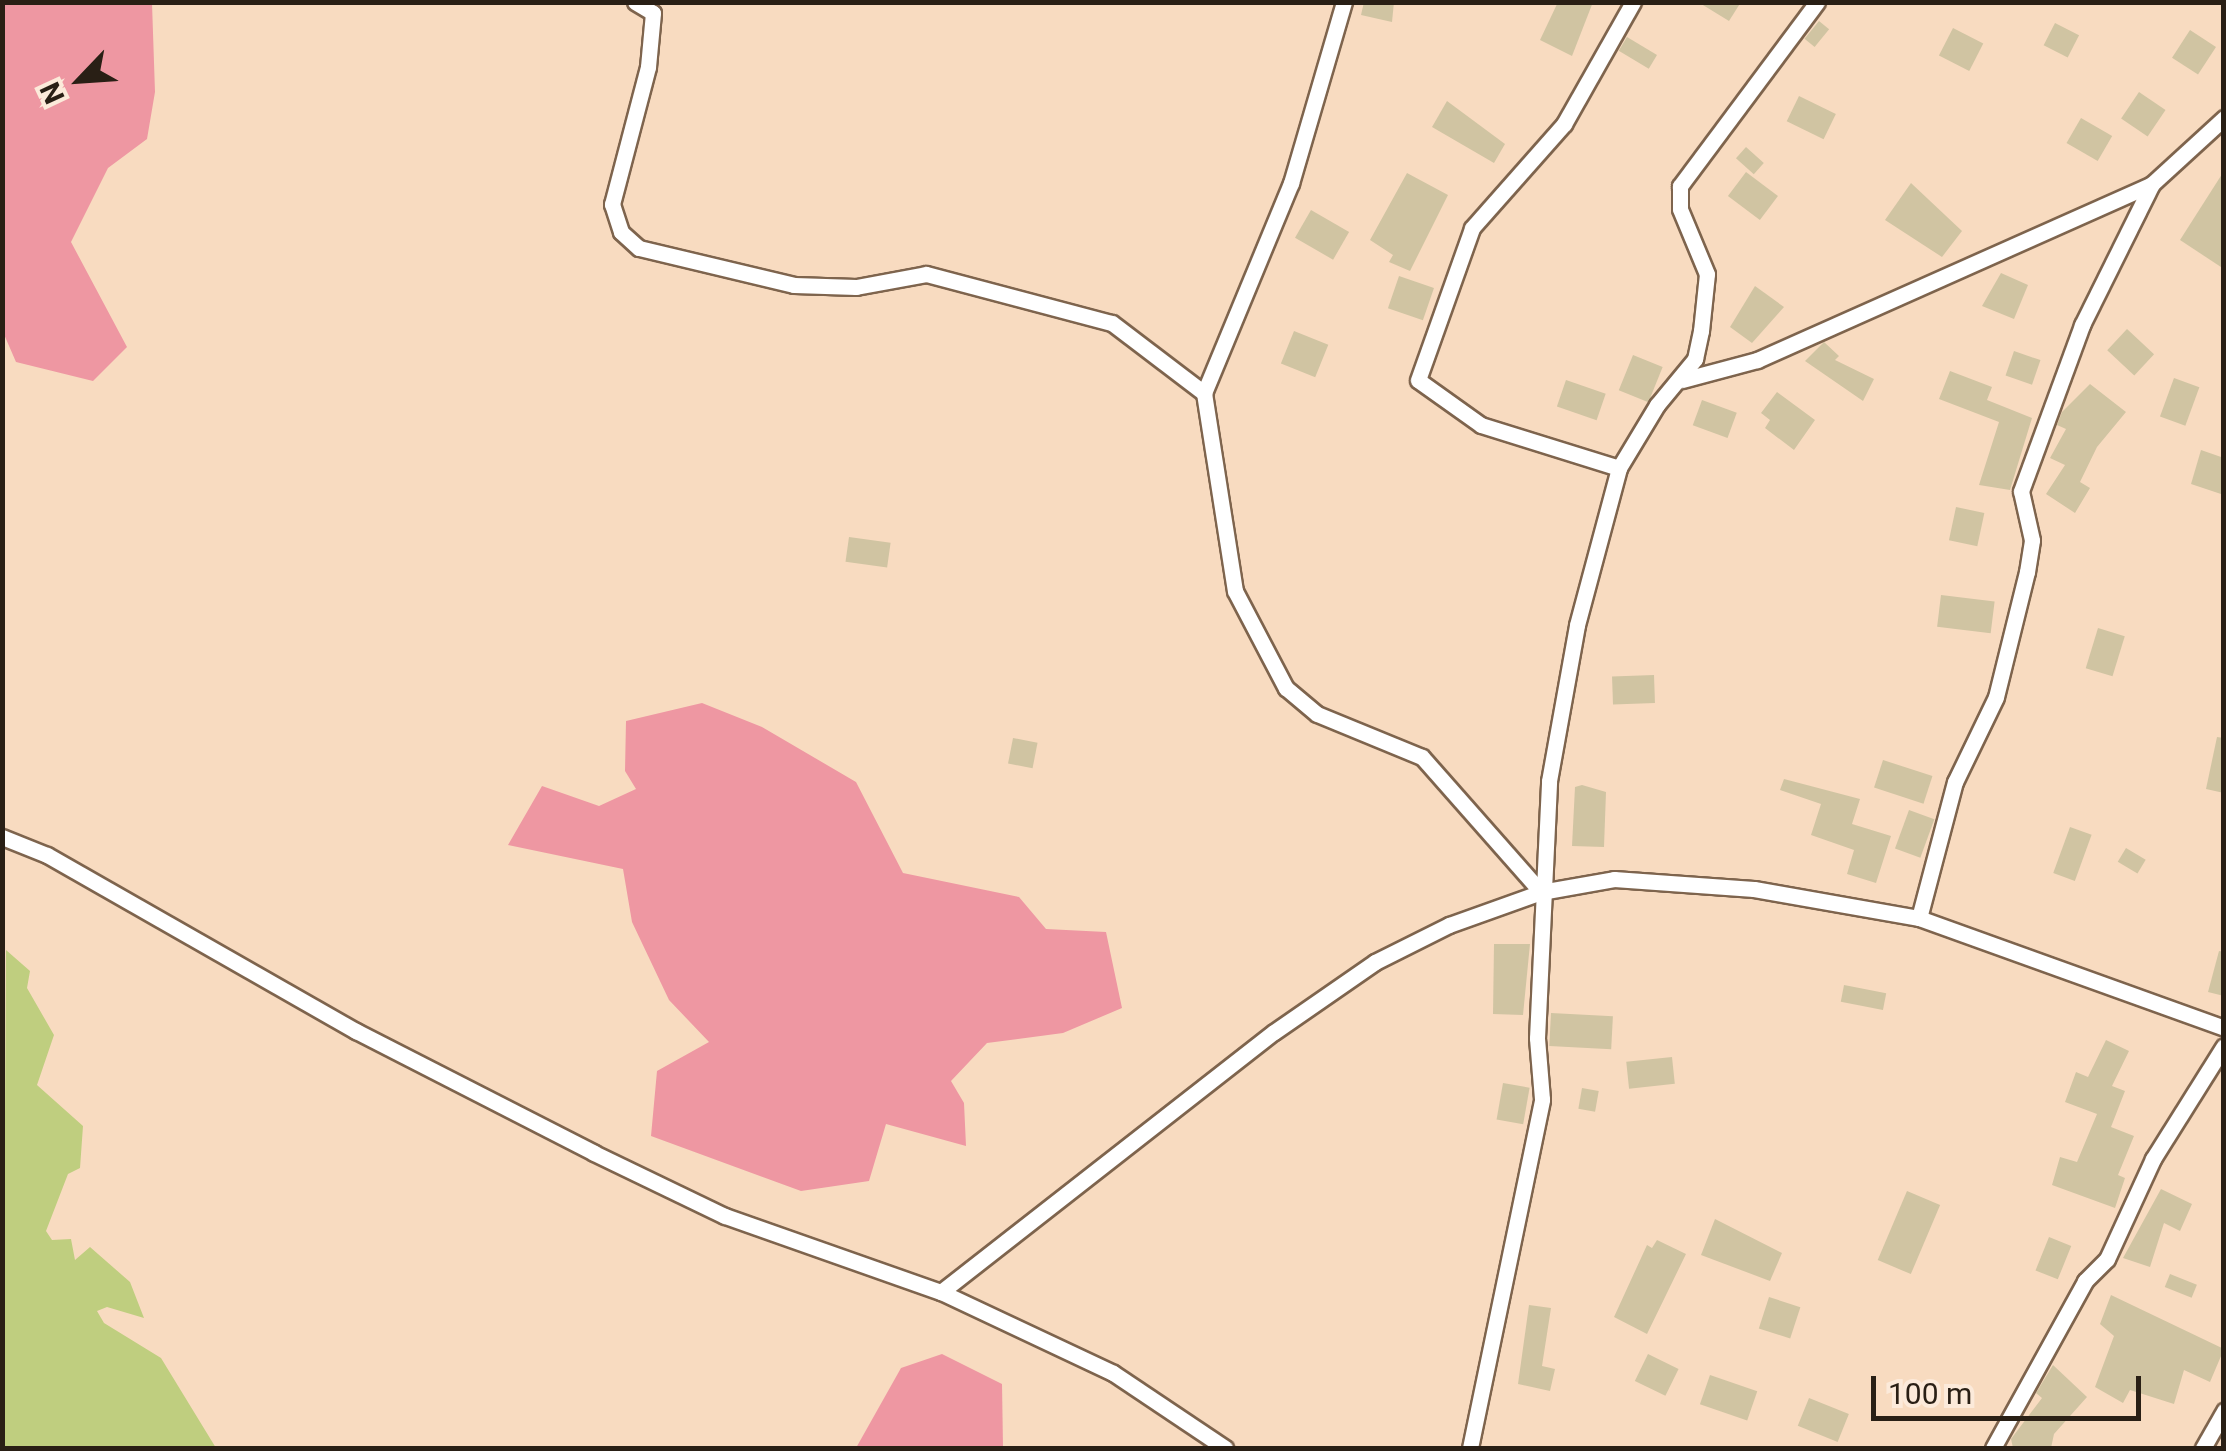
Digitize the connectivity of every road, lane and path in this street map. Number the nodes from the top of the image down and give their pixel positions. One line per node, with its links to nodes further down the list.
1 (635, 2): 8 (street)
2 (1344, 2): 8 (street)
3 (1634, 2): 9 (street)
4 (1817, 2): 7 (street)
5 (2224, 118): 6 (street)
6 (2152, 184): 7 (street); 12 (street)
7 (1682, 380): 9 (street)
8 (1204, 393): 11 (street)
9 (1620, 468): 11 (street)
10 (2, 837): 15 (street)
11 (1541, 892): 12 (street); 15 (street); 18 (street)
12 (1919, 918): 13 (street)
13 (2224, 1028)
14 (2224, 1046): 19 (street)
15 (941, 1292): 17 (street)
16 (2224, 1411): 20 (street)
17 (1225, 1448)
18 (1470, 1448)
19 (1992, 1448)
20 (2203, 1448)

